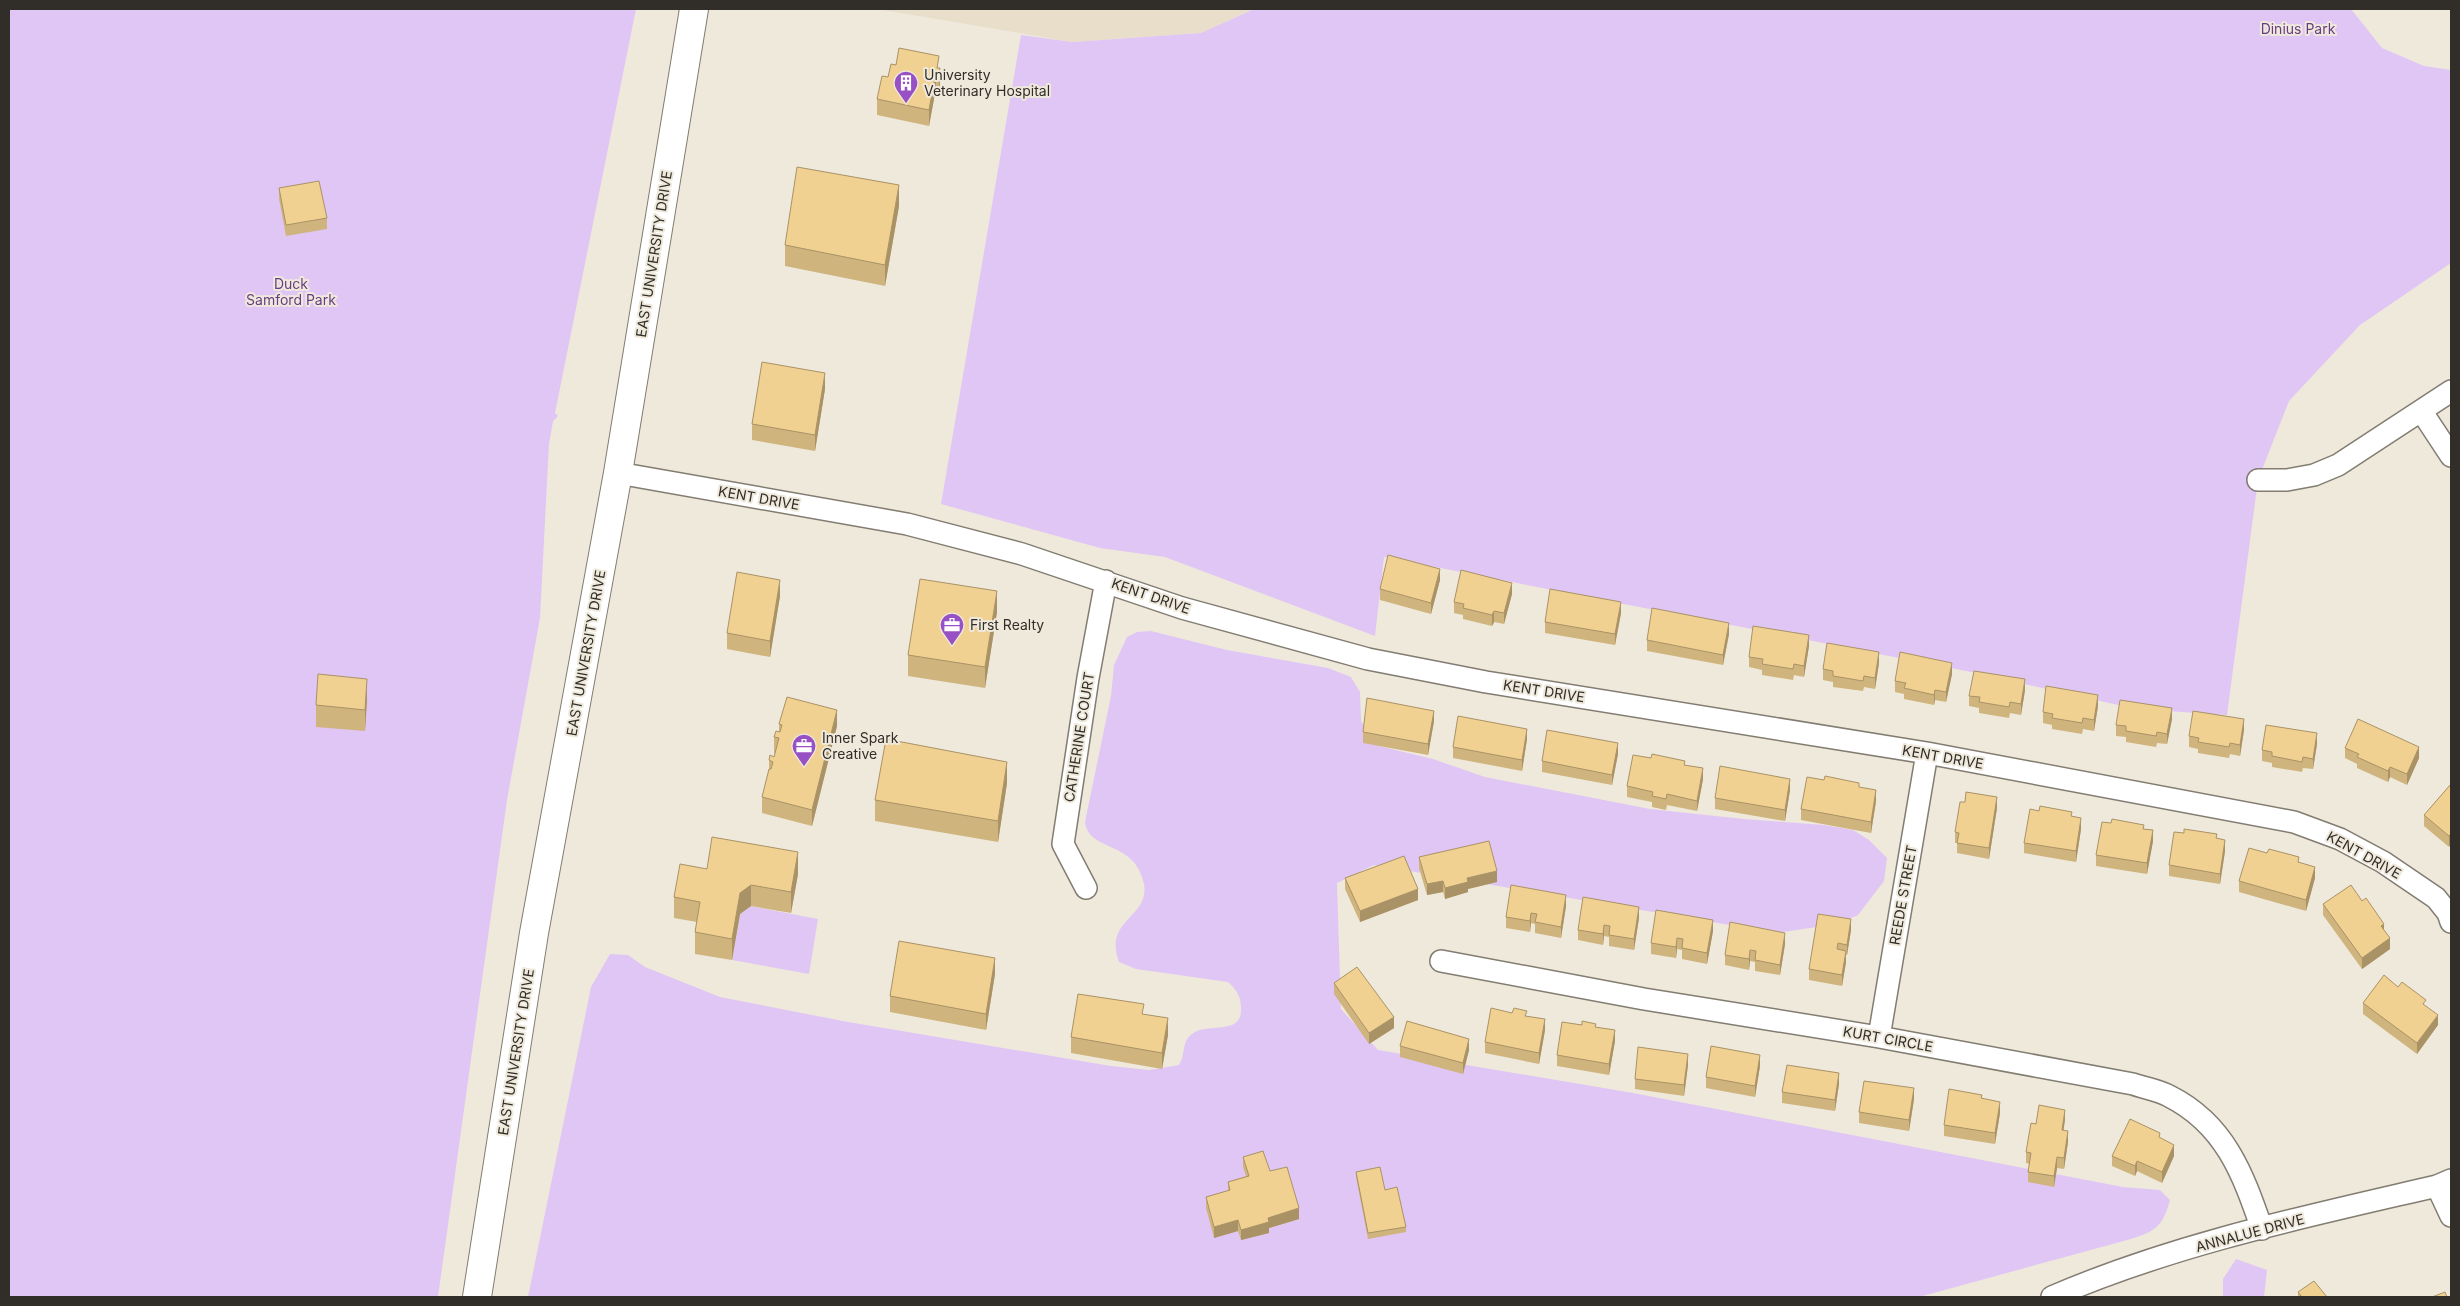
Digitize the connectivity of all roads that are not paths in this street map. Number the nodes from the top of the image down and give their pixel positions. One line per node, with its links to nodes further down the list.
1 (694, 9): 5 (main road, EAST UNIVERSITY DRIVE)
2 (2451, 391): 3 (street)
3 (2422, 412): 4 (street); 6 (street)
4 (2451, 456)
5 (618, 473): 7 (street, KENT DRIVE); 16 (main road, EAST UNIVERSITY DRIVE)
6 (2258, 480)
7 (1106, 581): 8 (street, KENT DRIVE); 9 (street, CATHERINE COURT)
8 (1927, 753): 10 (street, KENT DRIVE); 12 (street, REEDE STREET)
9 (1086, 888)
10 (2451, 922)
11 (1441, 961): 12 (street, KURT CIRCLE)
12 (1879, 1037): 15 (street, KURT CIRCLE)
13 (2444, 1183): 14 (street); 15 (street, ANNALUE DRIVE)
14 (2451, 1216)
15 (2262, 1229): 17 (street, ANNALUE DRIVE)
16 (477, 1297)
17 (2052, 1297)

